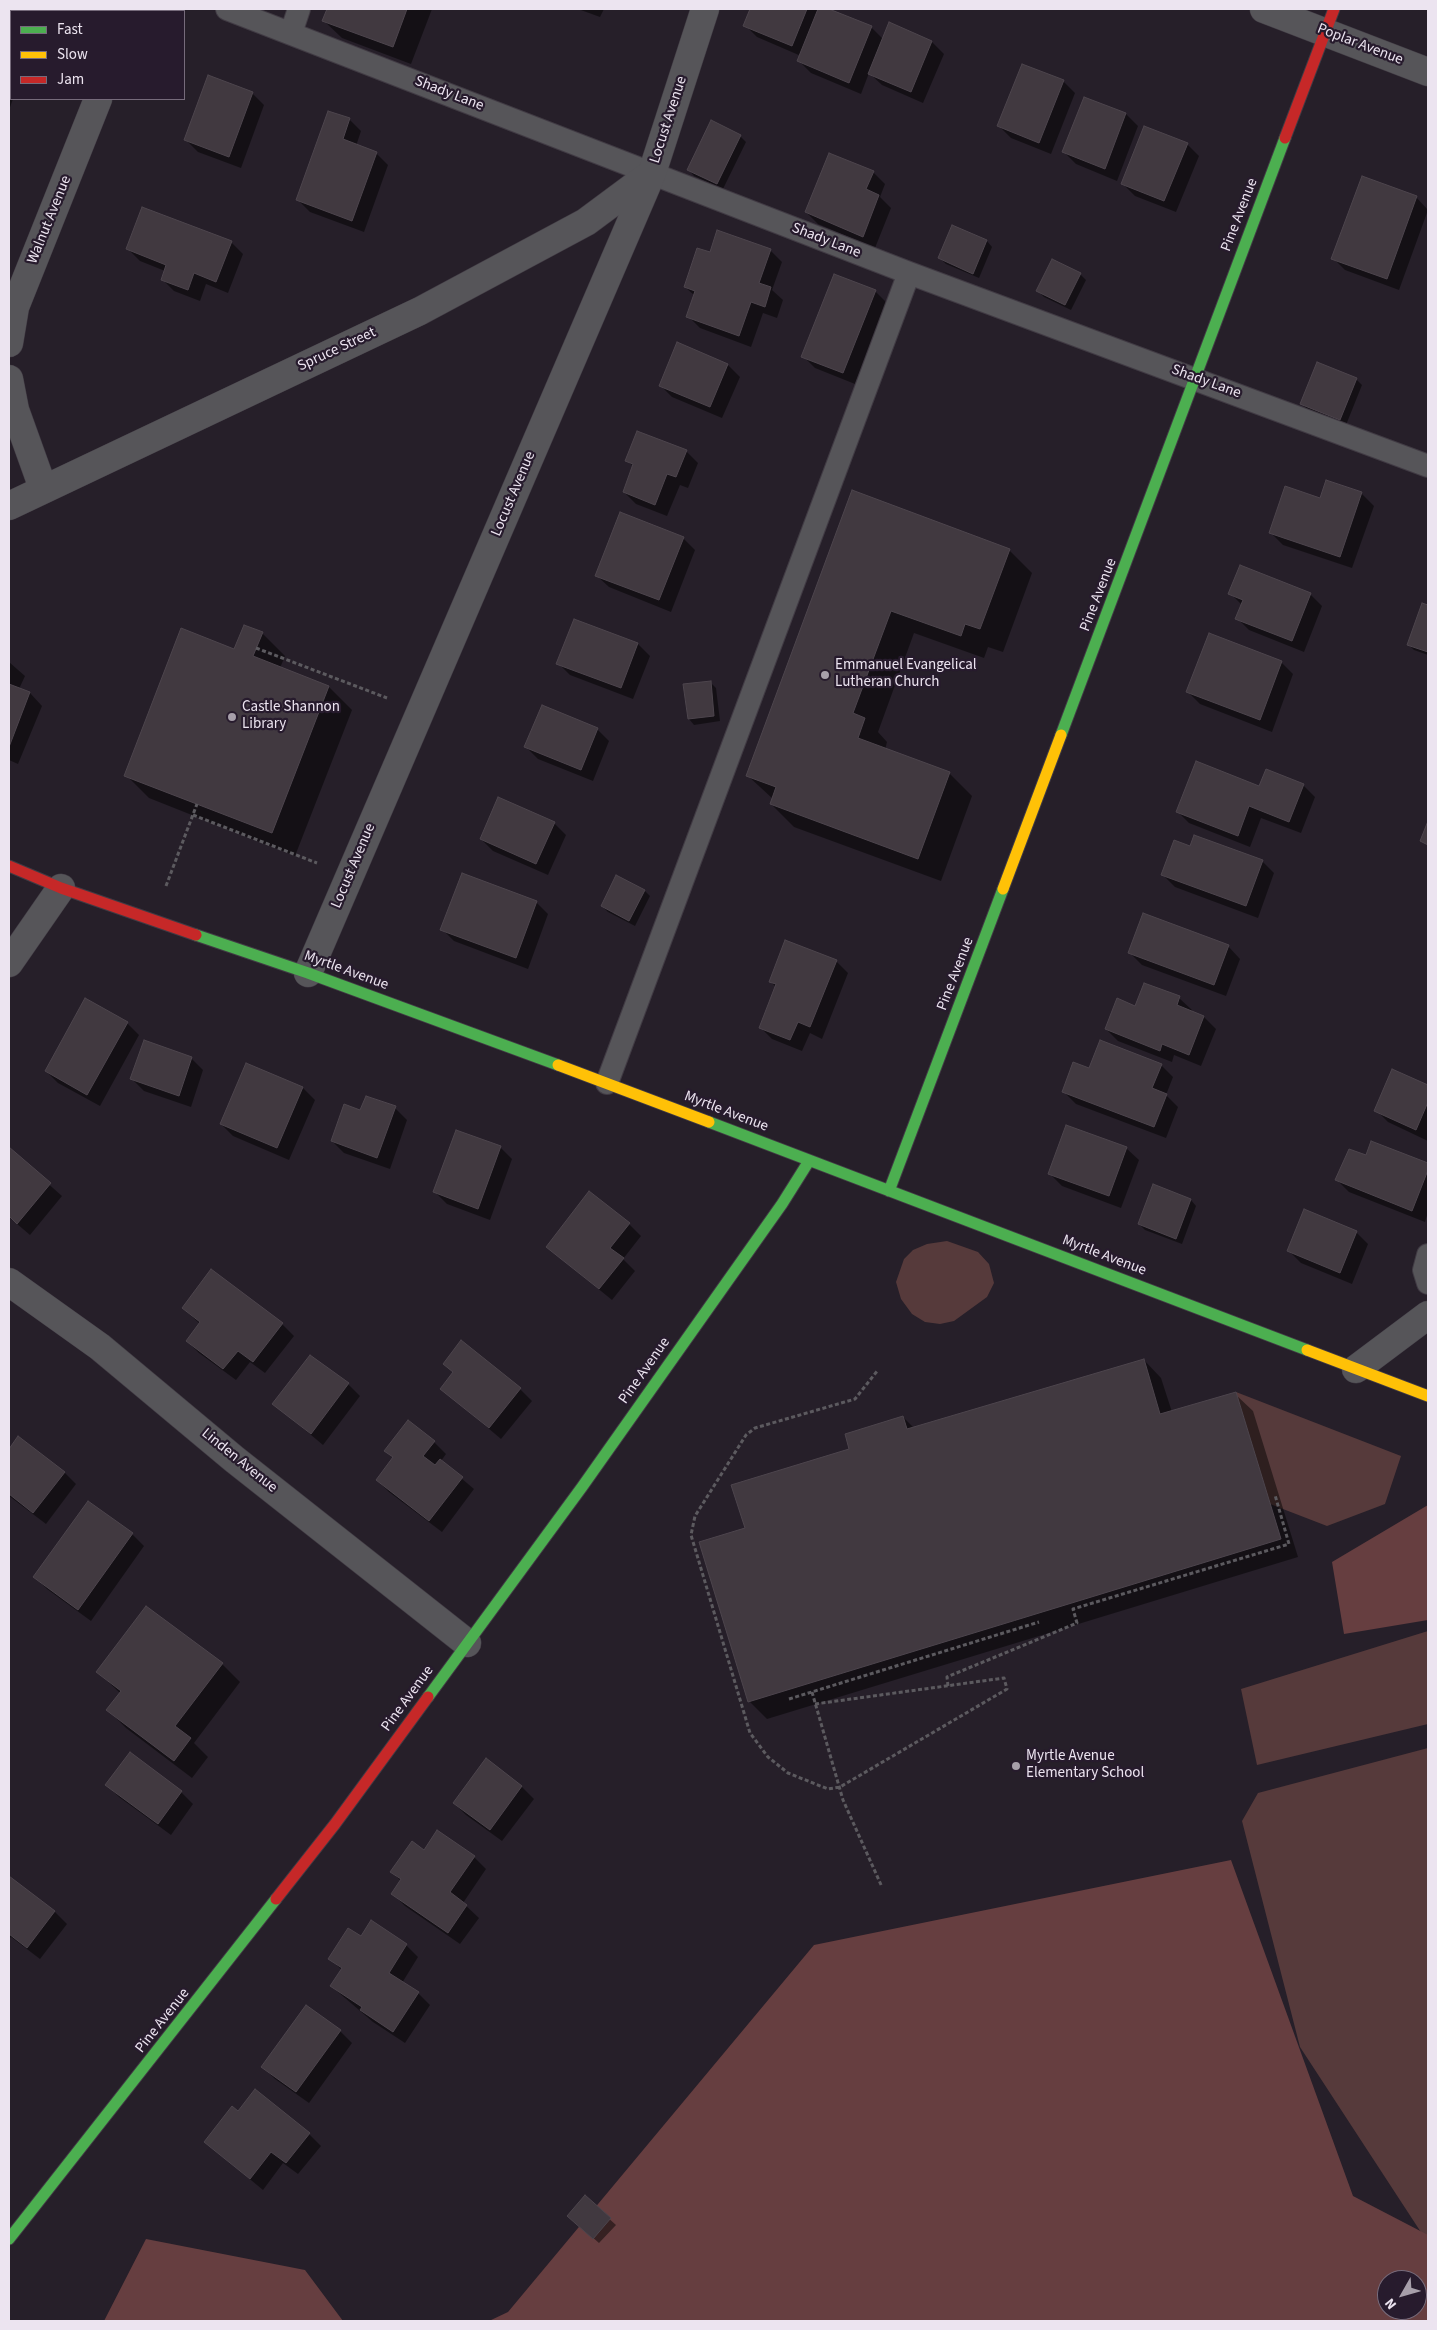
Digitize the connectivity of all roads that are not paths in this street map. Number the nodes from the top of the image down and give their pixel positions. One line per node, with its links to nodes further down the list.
1 (227, 9): 6 (lane, Shady Lane)
2 (299, 9): 6 (lane)
3 (705, 9): 9 (street, Locust Avenue)
4 (1264, 9): 5 (street, Poplar Avenue)
5 (1330, 20): 7 (street, Poplar Avenue); 12 (street, Pine Avenue)
6 (292, 33): 9 (lane, Shady Lane)
7 (1428, 72)
8 (98, 100): 11 (street, Walnut Avenue)
9 (652, 173): 10 (lane, Shady Lane); 15 (street, Spruce Street); 20 (street, Locust Avenue)
10 (909, 273): 12 (lane, Shady Lane); 21 (lane)
11 (9, 343)
12 (1194, 377): 14 (lane, Shady Lane); 23 (street, Pine Avenue)
13 (9, 379): 15 (street)
14 (1428, 466)
15 (43, 488): 16 (street, Spruce Street)
16 (9, 506)
17 (9, 866): 18 (street, Myrtle Avenue)
18 (61, 888): 19 (street); 20 (street, Myrtle Avenue)
19 (9, 963)
20 (308, 973): 21 (street, Myrtle Avenue)
21 (607, 1083): 22 (street, Myrtle Avenue)
22 (809, 1160): 23 (street, Myrtle Avenue); 30 (street, Pine Avenue)
23 (889, 1191): 28 (street, Myrtle Avenue)
24 (1428, 1255): 26 (lane)
25 (9, 1282): 30 (street, Linden Avenue)
26 (1428, 1283)
27 (1428, 1314): 28 (street)
28 (1356, 1369): 29 (street, Myrtle Avenue)
29 (1428, 1396)
30 (467, 1643): 31 (street, Pine Avenue)
31 (9, 2239)

